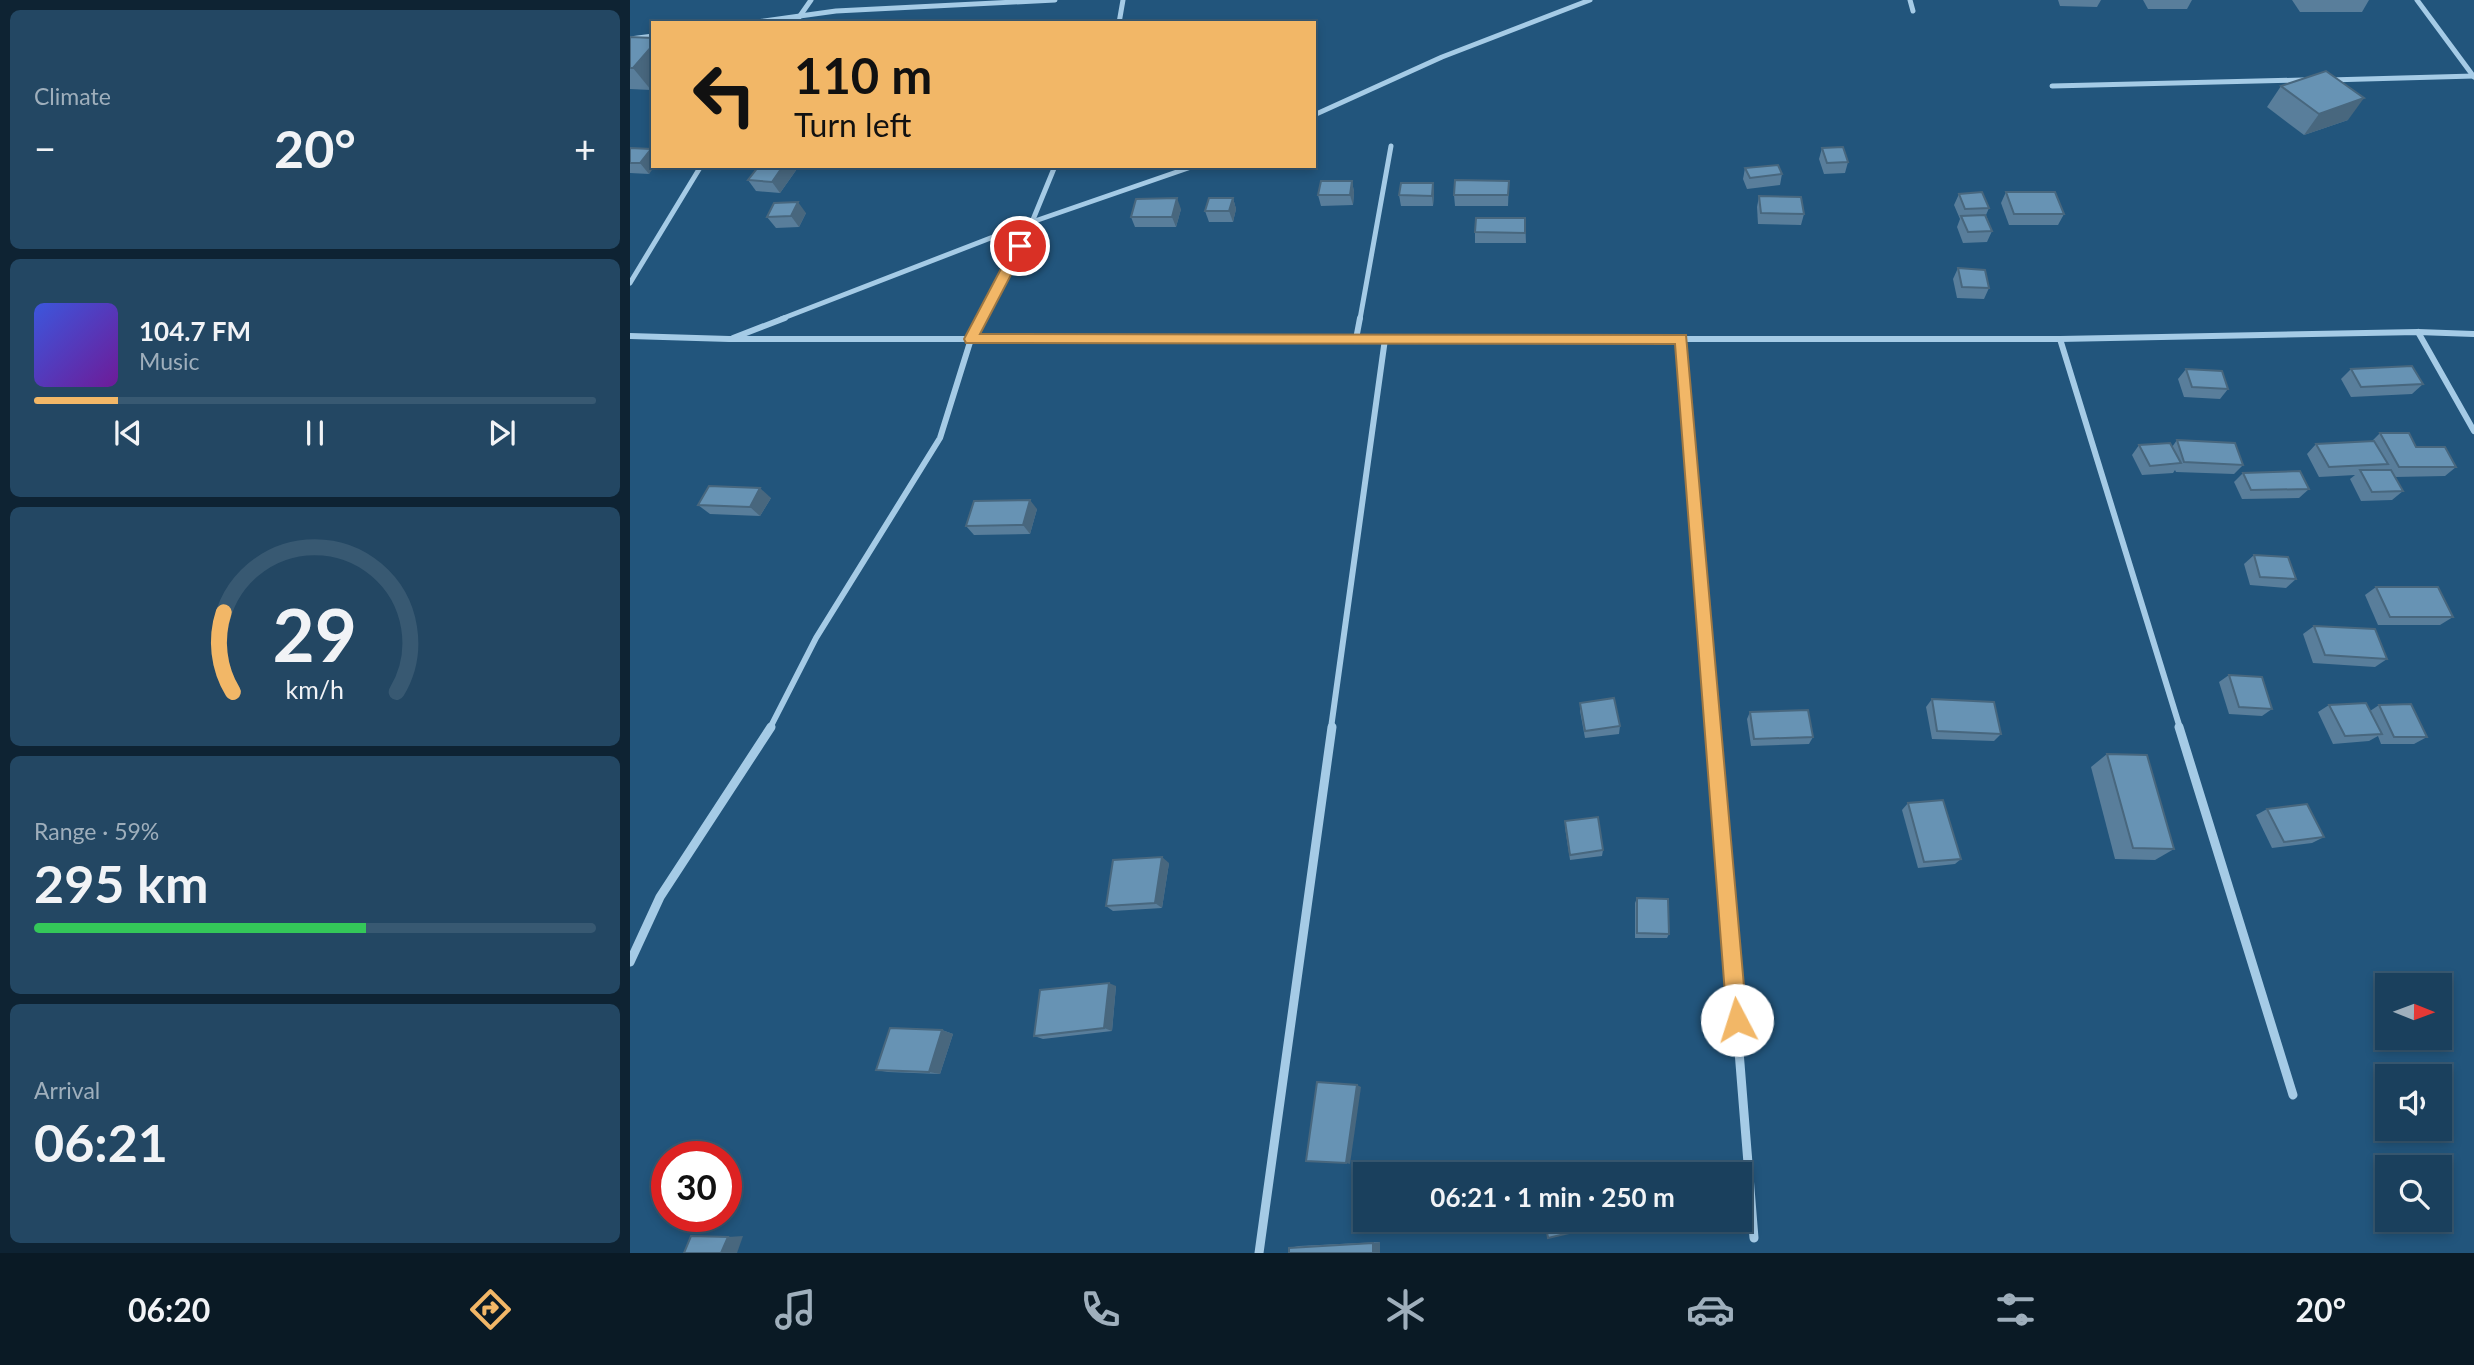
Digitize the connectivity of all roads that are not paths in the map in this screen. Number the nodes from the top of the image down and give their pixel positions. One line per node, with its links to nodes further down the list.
1 (811, 0): 8 (street)
2 (1055, 0): 8 (street)
3 (1123, 0): 11 (street)
4 (1590, 0): 18 (street)
5 (1910, 0): 7 (street)
6 (2417, 0): 14 (street)
7 (1913, 10)
8 (800, 16): 9 (street); 10 (street)
9 (764, 21)
10 (796, 21)
11 (1119, 21)
12 (651, 36): 13 (street)
13 (630, 39)
14 (2474, 77): 16 (street)
15 (2310, 80): 17 (street)
16 (2324, 80)
17 (2052, 86)
18 (1316, 114)
19 (1391, 146): 30 (street)
20 (700, 168): 24 (street)
21 (1054, 168): 23 (street)
22 (1188, 168): 23 (street)
23 (1032, 222): 28 (street); 29 (street)
24 (630, 283)
25 (2418, 332): 26 (street); 33 (street); 34 (street)
26 (2474, 334)
27 (630, 336): 28 (street)
28 (729, 339): 29 (street)
29 (971, 339): 30 (street); 35 (street)
30 (1356, 339): 31 (street)
31 (1385, 339): 32 (street); 38 (street)
32 (1682, 339): 33 (street); 37 (street)
33 (2060, 339): 36 (street)
34 (2474, 431)
35 (630, 961)
36 (2293, 1095)
37 (1755, 1238)
38 (1259, 1253)

